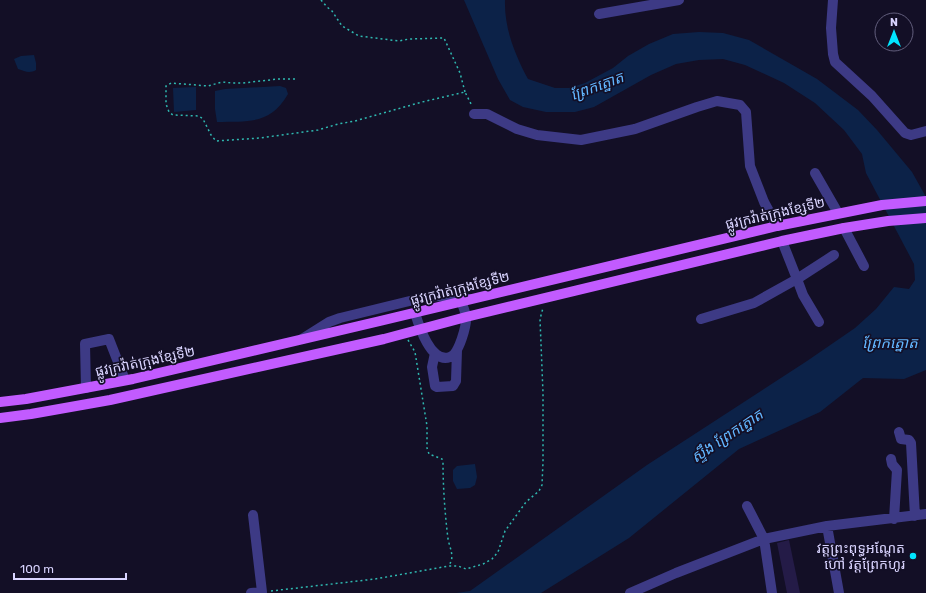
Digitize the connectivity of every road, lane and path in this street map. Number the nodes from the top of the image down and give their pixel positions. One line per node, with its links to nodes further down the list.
1 (321, 0): 6 (path)
2 (679, 0): 4 (street)
3 (833, 0): 8 (street)
4 (600, 14)
5 (295, 79): 6 (path)
6 (465, 92): 7 (path)
7 (474, 114): 13 (street)
8 (926, 131)
9 (815, 173): 11 (street)
10 (926, 201): 11 (main road, ផ្លូវក្រវ៉ាត់ក្រុងខ្សែទី២)
11 (838, 213): 13 (main road, ផ្លូវក្រវ៉ាត់ក្រុងខ្សែទី២)
12 (926, 218): 14 (main road, ផ្លូវក្រវ៉ាត់ក្រុងខ្សែទី២)
13 (777, 226): 17 (main road, ផ្លូវក្រវ៉ាត់ក្រុងខ្សែទី២)
14 (844, 228): 15 (main road, ផ្លូវក្រវ៉ាត់ក្រុងខ្សែទី២); 18 (street)
15 (782, 241): 19 (main road, ផ្លូវក្រវ៉ាត់ក្រុងខ្សែទី២); 20 (street)
16 (834, 255): 20 (street)
17 (624, 263): 19 (main road); 22 (main road, ផ្លូវក្រវ៉ាត់ក្រុងខ្សែទី២)
18 (864, 266)
19 (628, 278): 21 (main road, ផ្លូវក្រវ៉ាត់ក្រុងខ្សែទី២)
20 (798, 279): 25 (street); 27 (street)
21 (545, 298): 24 (main road, ផ្លូវក្រវ៉ាត់ក្រុងខ្សែទី២); 47 (path)
22 (466, 300): 23 (main road, ផ្លូវក្រវ៉ាត់ក្រុងខ្សែទី២); 24 (street); 31 (street)
23 (415, 313): 26 (main road, ផ្លូវក្រវ៉ាត់ក្រុងខ្សែទី២); 28 (street)
24 (466, 317): 28 (main road, ផ្លូវក្រវ៉ាត់ក្រុងខ្សែទី២); 32 (street)
25 (701, 319)
26 (380, 322): 30 (main road); 31 (main road, ផ្លូវក្រវ៉ាត់ក្រុងខ្សែទី២)
27 (819, 322)
28 (420, 330): 29 (main road, ផ្លូវក្រវ៉ាត់ក្រុងខ្សែទី២); 33 (street)
29 (404, 334): 30 (main road, ផ្លូវក្រវ៉ាត់ក្រុងខ្សែទី២); 47 (path)
30 (384, 339): 37 (main road, ផ្លូវក្រវ៉ាត់ក្រុងខ្សែទី២)
31 (299, 340): 34 (main road, ផ្លូវក្រវ៉ាត់ក្រុងខ្សែទី២)
32 (457, 350): 33 (street); 33 (street)
33 (435, 353)
34 (125, 380): 35 (main road, ផ្លូវក្រវ៉ាត់ក្រុងខ្សែទី២); 35 (street)
35 (86, 388): 36 (main road, ផ្លូវក្រវ៉ាត់ក្រុងខ្សែទី២)
36 (0, 402)
37 (0, 418)
38 (899, 432): 43 (street)
39 (891, 459): 44 (street)
40 (747, 506): 46 (street)
41 (926, 514): 43 (street)
42 (253, 515): 48 (street)
43 (915, 516): 44 (street)
44 (894, 519): 45 (street)
45 (827, 526): 46 (street); 52 (street)
46 (764, 539): 50 (street); 51 (street)
47 (449, 566): 48 (path)
48 (262, 592): 49 (street)
49 (251, 593)
50 (630, 593)
51 (772, 593)
52 (839, 593)

